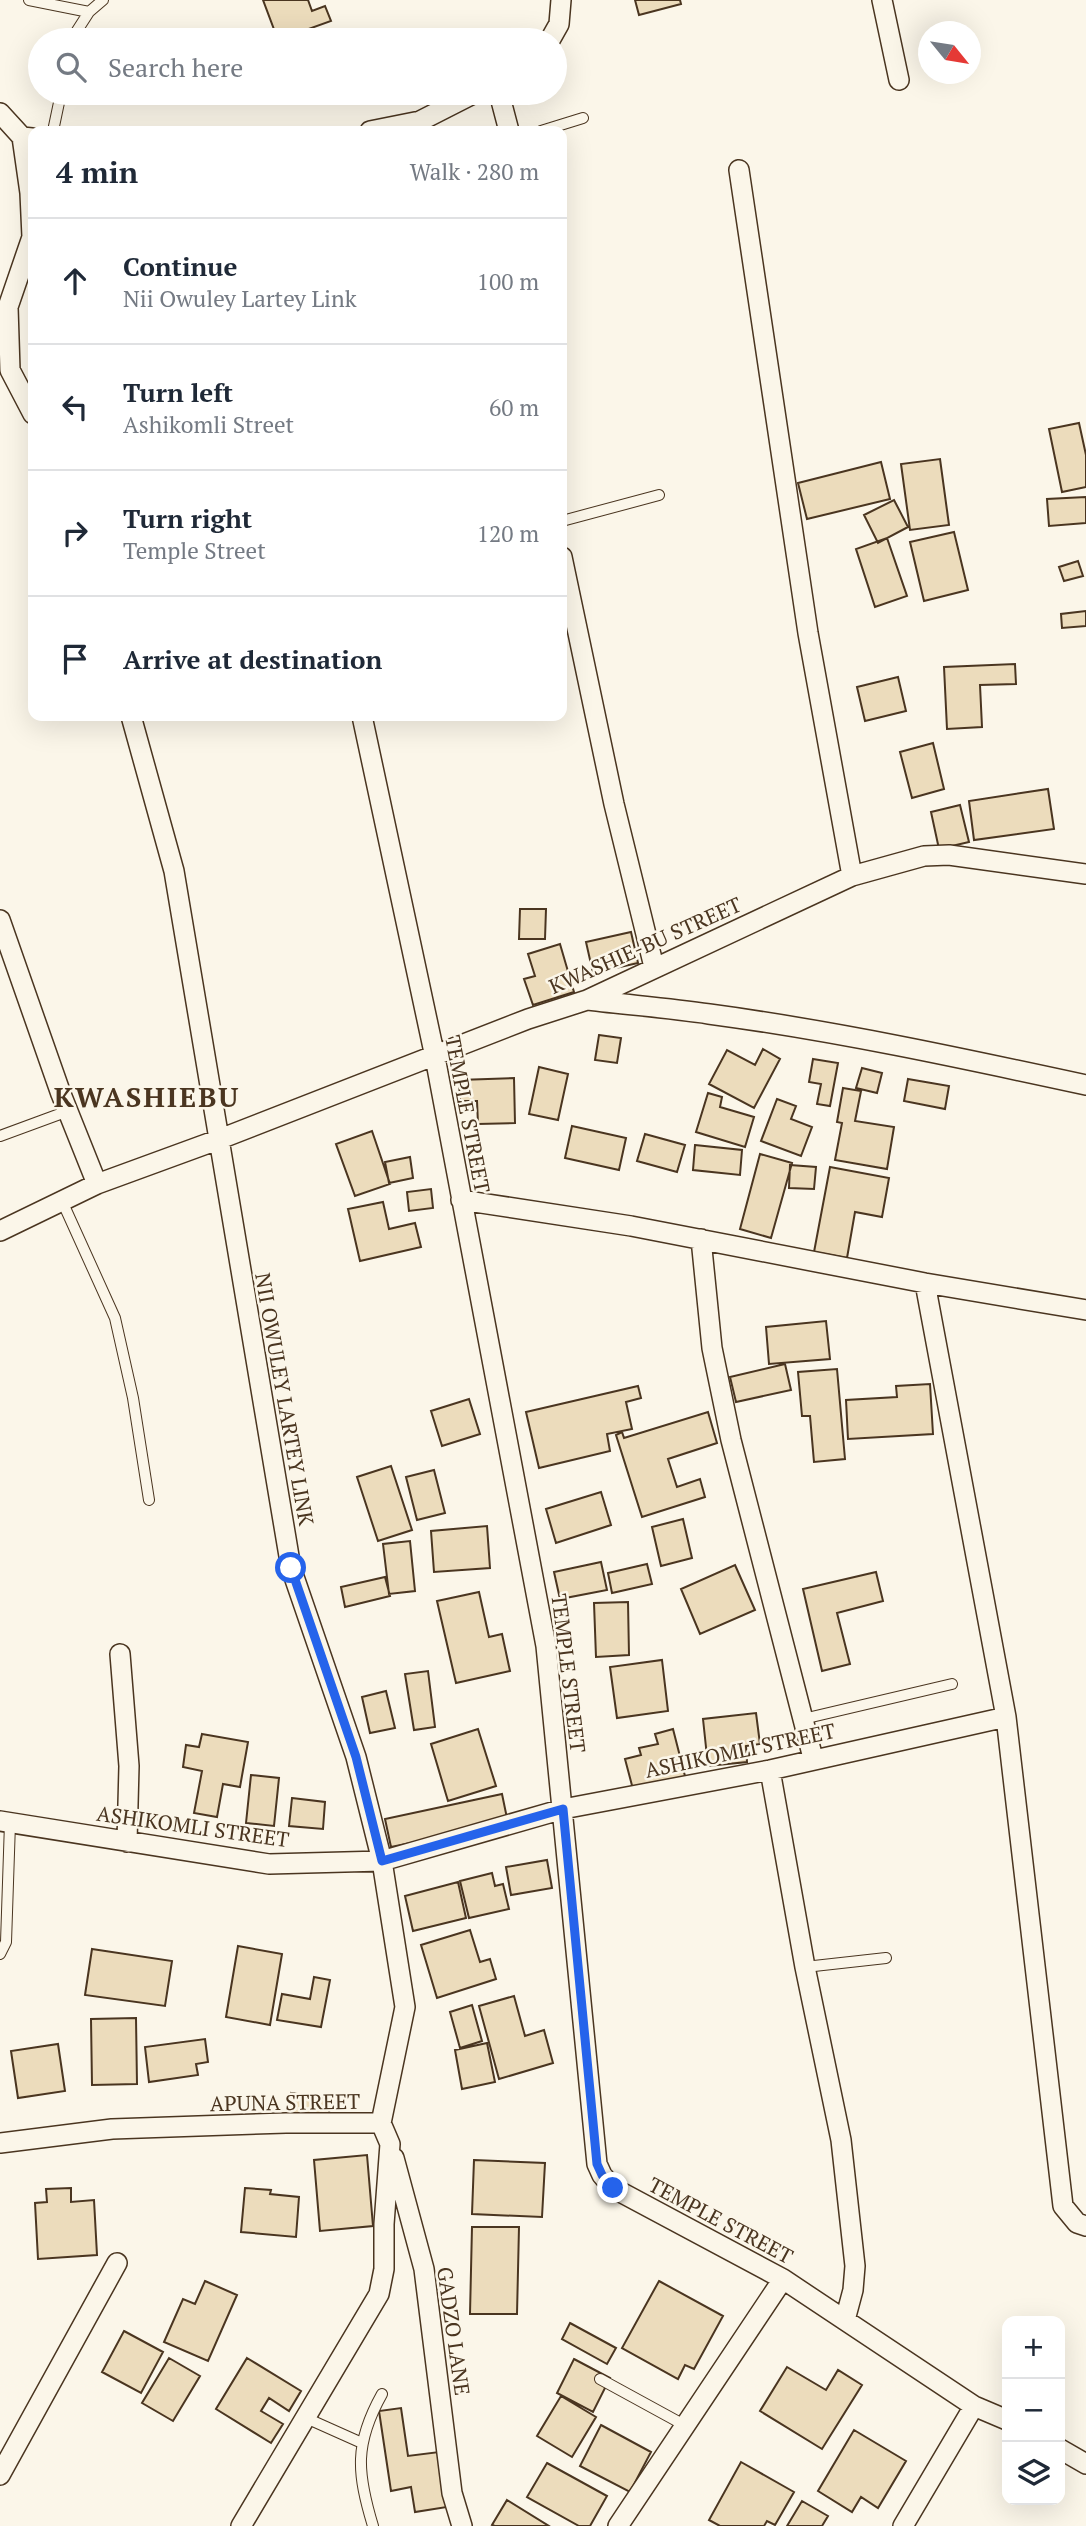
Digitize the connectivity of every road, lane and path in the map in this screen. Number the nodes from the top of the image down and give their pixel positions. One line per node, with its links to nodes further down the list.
1 (29, 0): 5 (lane)
2 (103, 0): 5 (lane)
3 (561, 0): 7 (street)
4 (882, 0): 8 (street)
5 (89, 12): 6 (lane)
6 (79, 28)
7 (557, 28)
8 (900, 79)
9 (58, 105): 14 (lane)
10 (451, 105): 15 (street)
11 (502, 105): 16 (street)
12 (0, 113): 18 (street)
13 (583, 118): 17 (lane)
14 (54, 126)
15 (395, 126)
16 (508, 126)
17 (557, 126)
18 (28, 138)
19 (739, 170): 28 (street)
20 (28, 249): 21 (street)
21 (28, 404)
22 (659, 495): 23 (lane)
23 (567, 520)
24 (567, 581): 30 (street)
25 (132, 721): 36 (street, NII OWULEY LARTEY LINK)
26 (363, 721): 32 (street, TEMPLE STREET)
27 (1086, 874): 28 (street, KWASHIE-BU STREET)
28 (852, 876): 30 (street, KWASHIE-BU STREET)
29 (0, 920): 34 (street)
30 (654, 967): 31 (street, KWASHIE-BU STREET)
31 (587, 1000): 32 (street, KWASHIE-BU STREET); 33 (street)
32 (435, 1057): 36 (street, KWASHIE-BU STREET); 38 (street, TEMPLE STREET)
33 (1086, 1085)
34 (68, 1111): 35 (lane); 37 (street)
35 (0, 1136)
36 (220, 1139): 37 (street, KWASHIE-BU STREET); 54 (street, NII OWULEY LARTEY LINK)
37 (97, 1184): 39 (street, KWASHIE-BU STREET)
38 (461, 1200): 41 (street); 51 (street, TEMPLE STREET)
39 (62, 1201): 40 (street, KWASHIE-BU STREET); 44 (lane)
40 (0, 1231)
41 (701, 1239): 42 (street); 48 (street)
42 (925, 1283): 43 (street); 47 (street)
43 (1086, 1310)
44 (149, 1500)
45 (120, 1654): 53 (street)
46 (952, 1684): 48 (lane)
47 (1006, 1717): 49 (street, ASHIKOMLI STREET); 61 (street)
48 (803, 1719): 49 (street)
49 (813, 1758): 50 (street, ASHIKOMLI STREET)
50 (769, 1770): 51 (street, ASHIKOMLI STREET); 57 (street)
51 (563, 1809): 54 (street, ASHIKOMLI STREET); 63 (street, TEMPLE STREET)
52 (5, 1822): 53 (street, ASHIKOMLI STREET); 55 (lane)
53 (127, 1842): 54 (street, ASHIKOMLI STREET)
54 (382, 1861): 58 (street, NII OWULEY LARTEY LINK)
55 (0, 1954)
56 (886, 1958): 57 (lane)
57 (805, 1967): 64 (street)
58 (381, 2123): 59 (street, APUNA STREET); 60 (street, APUNA STREET)
59 (0, 2143)
60 (390, 2144): 68 (street, APUNA STREET); 77 (street, GADZO LANE)
61 (1086, 2226)
62 (117, 2263): 74 (street)
63 (783, 2279): 64 (street, TEMPLE STREET); 70 (street)
64 (845, 2320): 67 (street, TEMPLE STREET)
65 (600, 2379): 70 (lane)
66 (382, 2394): 71 (lane)
67 (974, 2406): 69 (street, TEMPLE STREET); 79 (street)
68 (306, 2418): 71 (lane); 75 (street, APUNA STREET)
69 (1002, 2418)
70 (686, 2426): 78 (street)
71 (362, 2444): 76 (lane)
72 (1065, 2452): 73 (street)
73 (1086, 2464)
74 (0, 2474)
75 (241, 2526)
76 (373, 2526)
77 (462, 2526)
78 (618, 2526)
79 (903, 2526)

